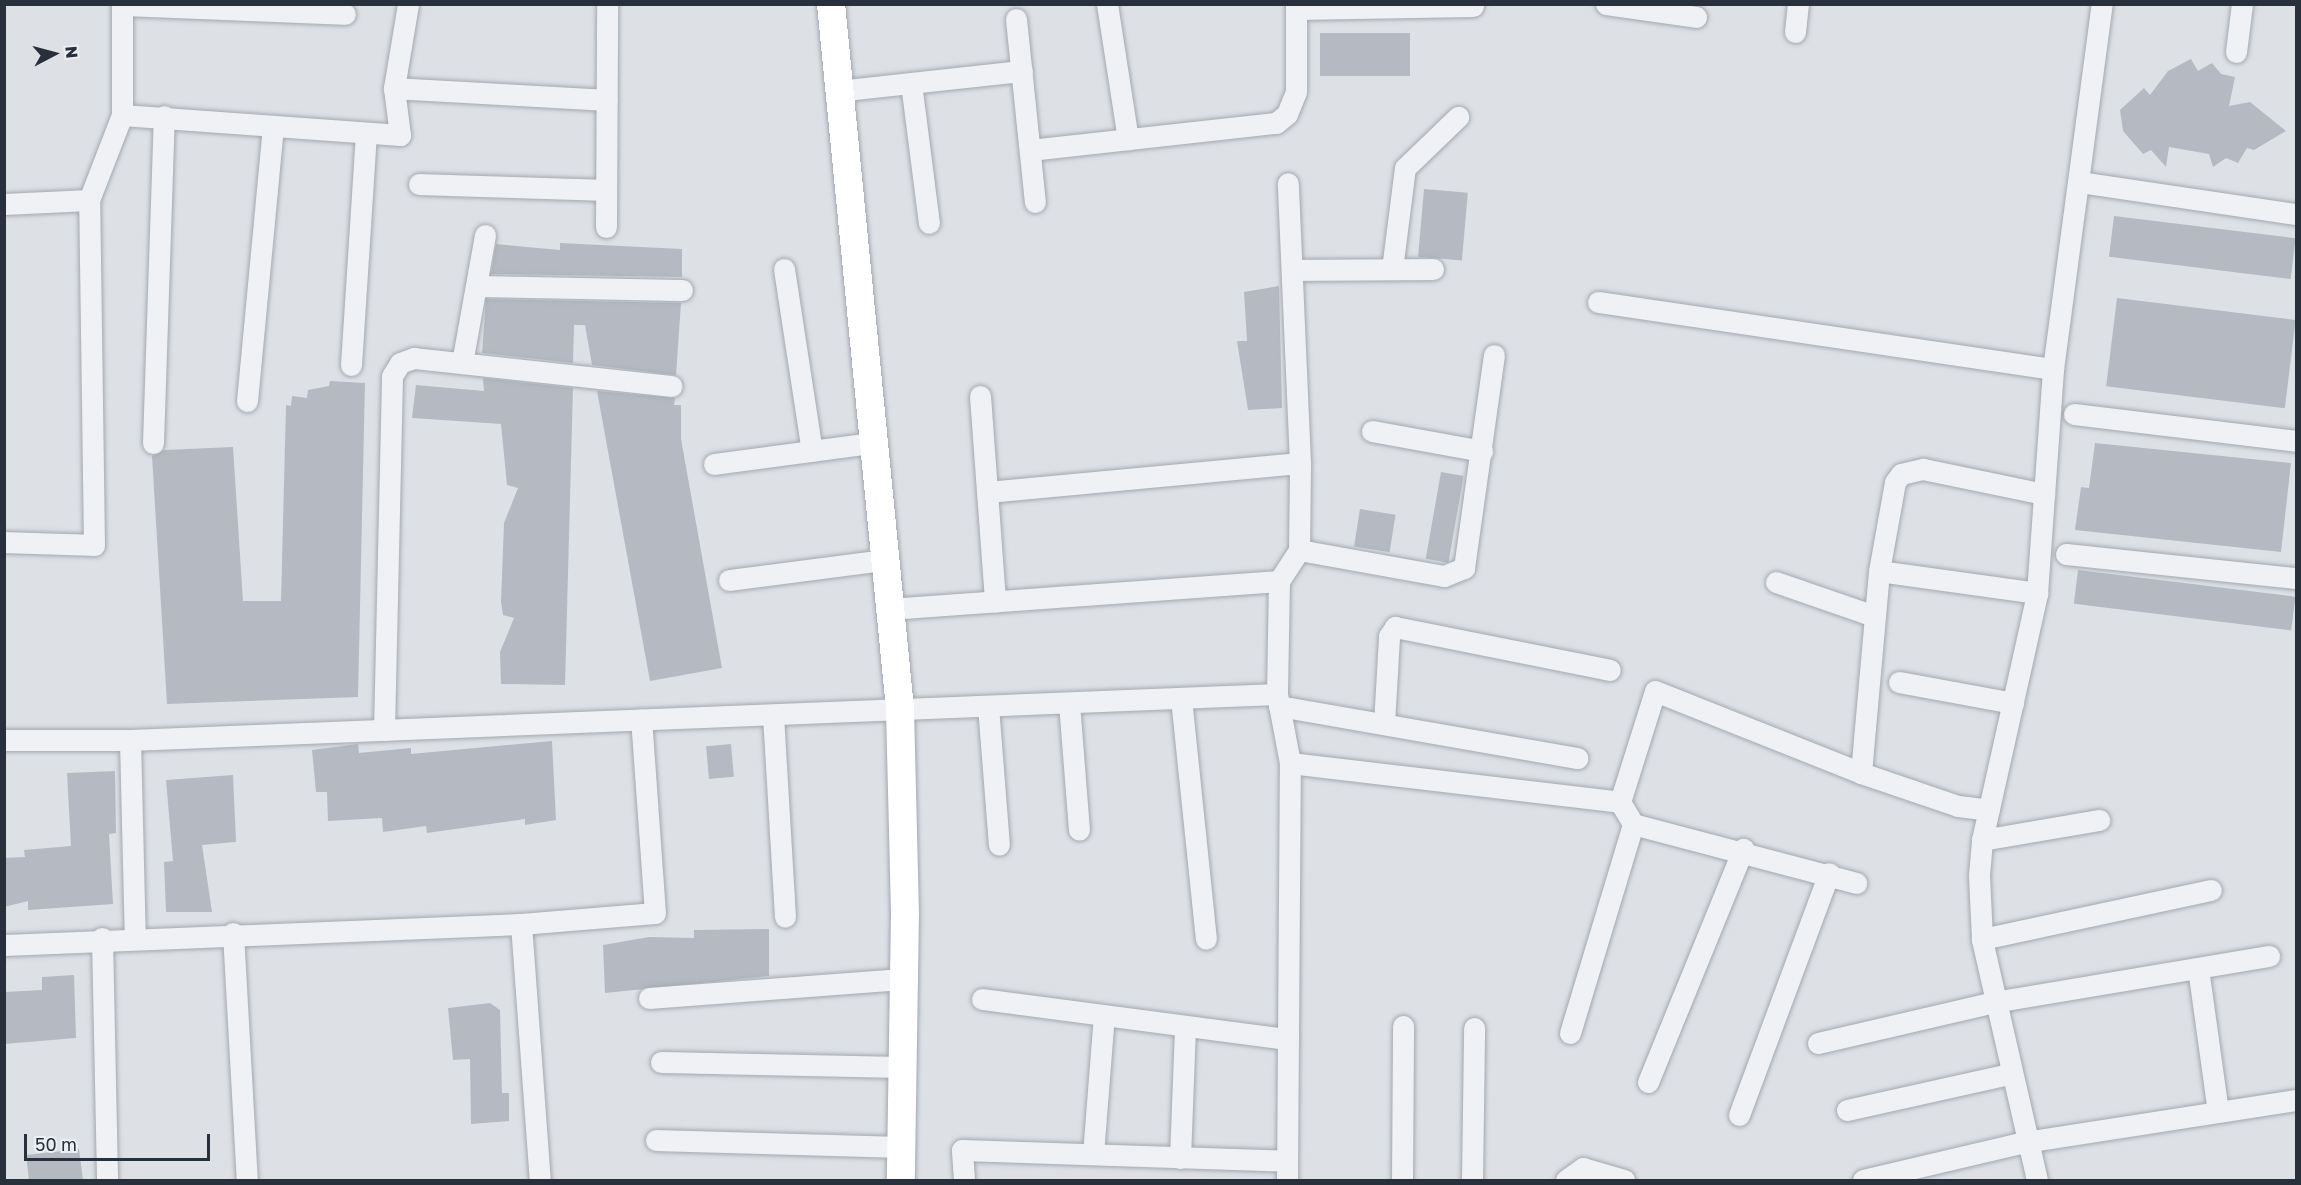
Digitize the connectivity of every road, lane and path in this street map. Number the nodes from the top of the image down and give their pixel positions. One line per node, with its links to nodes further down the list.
1 (408, 4): 19 (street)
2 (607, 4): 21 (street)
3 (831, 4): 20 (street)
4 (1107, 4): 27 (street)
5 (1606, 4): 13 (street)
6 (1798, 4): 15 (street)
7 (2102, 4): 29 (street)
8 (2242, 4): 16 (street)
9 (122, 5): 12 (street); 22 (street)
10 (1473, 6): 11 (street)
11 (1296, 7): 27 (street)
12 (345, 14)
13 (1696, 16)
14 (1016, 19): 17 (street)
15 (1795, 32)
16 (2236, 52)
17 (1022, 71): 18 (street); 28 (street)
18 (911, 83): 20 (street); 37 (street)
19 (394, 88): 21 (street); 26 (street)
20 (837, 91): 57 (street)
21 (607, 100): 32 (street)
22 (122, 115): 23 (street); 33 (street)
23 (164, 116): 25 (street); 58 (street)
24 (1458, 117): 41 (street)
25 (273, 126): 26 (street); 53 (street)
26 (366, 136): 49 (street)
27 (1128, 140): 28 (street)
28 (1030, 150): 34 (street)
29 (2079, 182): 36 (street); 50 (street)
30 (1288, 183): 43 (street)
31 (419, 184): 32 (street)
32 (606, 190): 38 (street)
33 (89, 200): 35 (street); 65 (street)
34 (1035, 202)
35 (4, 204)
36 (2296, 214)
37 (929, 223)
38 (606, 227)
39 (485, 235): 44 (street)
40 (784, 269): 59 (street)
41 (1392, 269): 42 (street); 43 (street)
42 (1433, 269)
43 (1292, 270): 61 (street)
44 (476, 286): 45 (street); 48 (street)
45 (681, 290)
46 (1598, 302): 50 (street)
47 (1494, 355): 60 (street)
48 (462, 363): 51 (street); 89 (street)
49 (351, 365)
50 (2053, 369): 64 (street)
51 (671, 386)
52 (980, 396): 63 (street)
53 (248, 401)
54 (2074, 414): 56 (street)
55 (1372, 431): 60 (street)
56 (2296, 441)
57 (871, 442): 59 (street); 68 (street)
58 (153, 443)
59 (812, 451): 62 (street)
60 (1482, 451): 66 (street)
61 (1300, 463): 63 (street); 66 (street)
62 (714, 464)
63 (987, 492): 75 (street)
64 (2044, 494): 69 (street); 74 (street)
65 (4, 542)
66 (1299, 550): 72 (street)
67 (2066, 554): 70 (street)
68 (884, 560): 71 (street); 76 (street)
69 (1879, 571): 74 (street); 77 (street)
70 (2296, 578)
71 (729, 580)
72 (1279, 580): 75 (street); 81 (street)
73 (1776, 582): 77 (street)
74 (2037, 592): 83 (street)
75 (995, 601): 76 (street)
76 (889, 609): 85 (street)
77 (1874, 616): 94 (street)
78 (1610, 670): 88 (street)
79 (1899, 682): 83 (street)
80 (1181, 698): 81 (street); 82 (street); 111 (street)
81 (1278, 700): 88 (street); 93 (street)
82 (1069, 703): 84 (street); 99 (street)
83 (2013, 703): 96 (street)
84 (988, 706): 85 (street); 101 (street)
85 (900, 709): 86 (street); 116 (street)
86 (773, 715): 87 (street); 106 (street)
87 (641, 720): 89 (street); 107 (street)
88 (1384, 724): 92 (street)
89 (384, 730): 91 (street)
90 (4, 740): 91 (street)
91 (130, 740): 110 (street)
92 (1578, 758)
93 (1290, 763): 95 (street); 125 (street)
94 (1861, 773): 95 (street); 96 (street)
95 (1620, 802): 98 (street)
96 (1989, 810): 100 (street)
97 (2099, 820): 100 (street)
98 (1633, 824): 102 (street); 124 (street)
99 (1079, 830)
100 (1982, 840): 112 (street)
101 (999, 845)
102 (1743, 849): 103 (street); 130 (street)
103 (1829, 873): 104 (street); 134 (street)
104 (1856, 883)
105 (2211, 890): 112 (street)
106 (785, 917)
107 (520, 924): 108 (street); 143 (street)
108 (233, 933): 110 (street); 142 (street)
109 (102, 938): 110 (street); 113 (street); 141 (street)
110 (135, 938)
111 (1206, 939)
112 (1982, 939): 119 (street)
113 (4, 945)
114 (2269, 956): 115 (street)
115 (2198, 968): 119 (street); 133 (street)
116 (904, 979): 117 (street); 128 (street)
117 (649, 998)
118 (982, 999): 120 (street)
119 (1994, 1002): 126 (street); 129 (street)
120 (1104, 1015): 121 (street); 138 (street)
121 (1185, 1026): 125 (street); 139 (street)
122 (1403, 1026): 146 (street)
123 (1474, 1028): 147 (street)
124 (1570, 1033)
125 (1284, 1039): 140 (street)
126 (1818, 1043)
127 (661, 1062): 128 (street)
128 (902, 1067): 137 (street)
129 (2010, 1074): 132 (street); 136 (street)
130 (1648, 1082)
131 (2296, 1100): 133 (street)
132 (1847, 1110)
133 (2218, 1112): 136 (street)
134 (1739, 1116)
135 (656, 1140): 137 (street)
136 (2025, 1142): 150 (street); 151 (street)
137 (901, 1147): 144 (street)
138 (1093, 1155): 139 (street); 145 (street)
139 (1180, 1158): 140 (street)
140 (1287, 1171)
141 (107, 1180)
142 (248, 1180)
143 (540, 1180)
144 (901, 1180)
145 (964, 1180)
146 (1402, 1180)
147 (1472, 1180)
148 (1566, 1180): 149 (street)
149 (1624, 1180)
150 (1863, 1180)
151 (2037, 1180)

